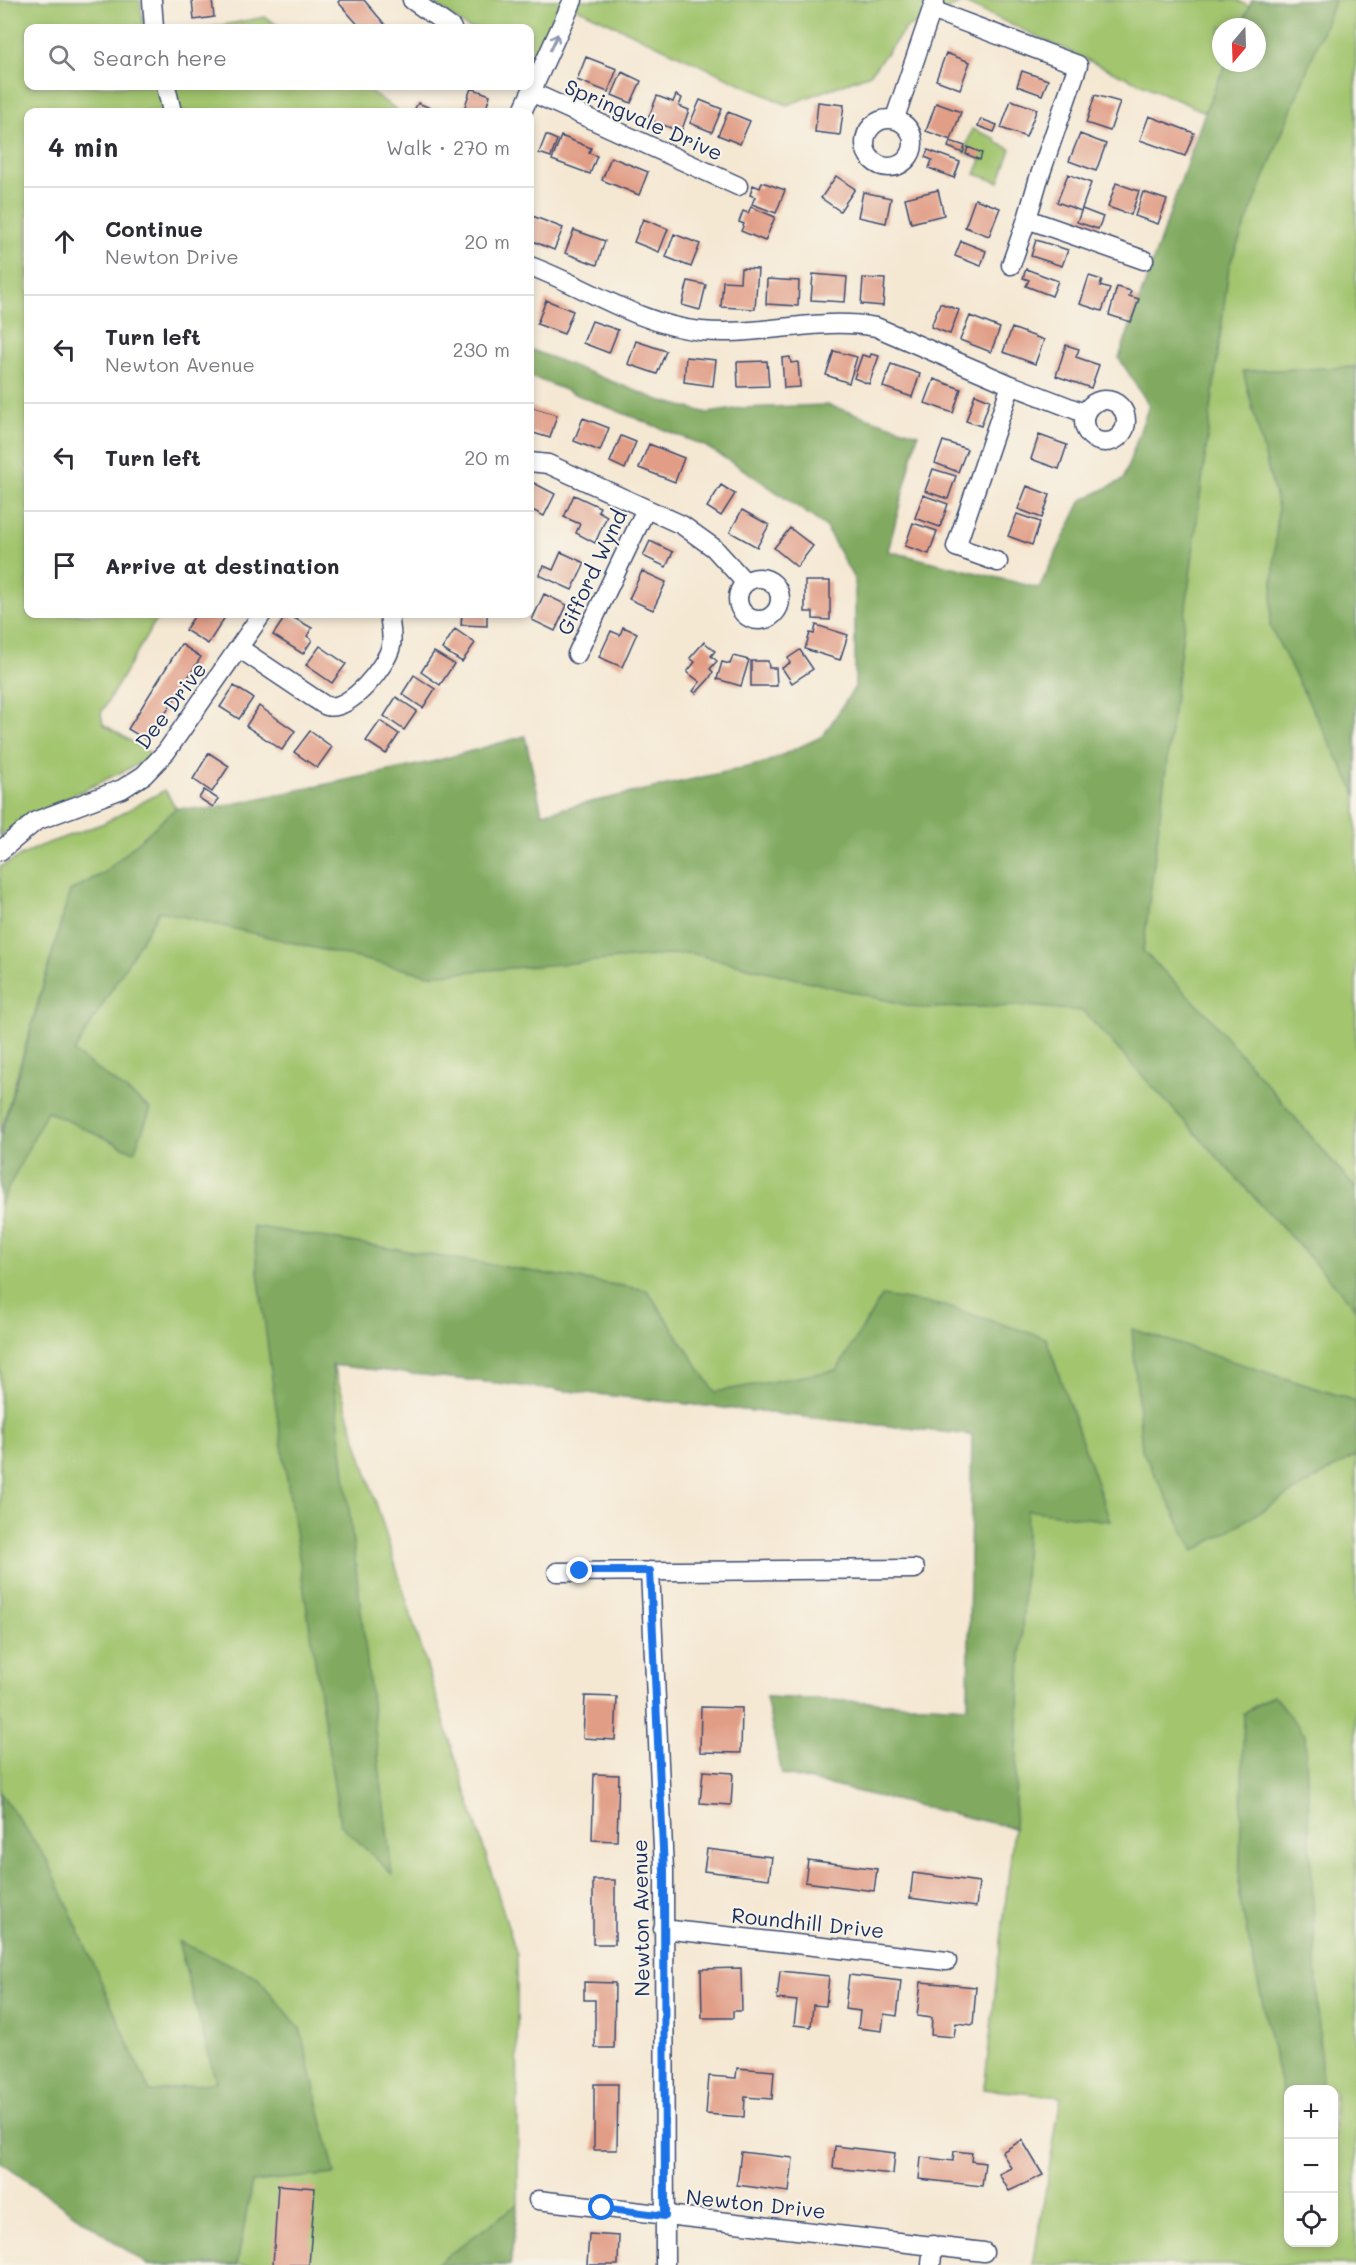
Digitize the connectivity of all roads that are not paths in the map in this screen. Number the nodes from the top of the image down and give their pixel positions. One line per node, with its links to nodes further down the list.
1 (152, 0): 5 (street)
2 (412, 0): 6 (street)
3 (573, 0): 7 (street, one-way to 3)
4 (933, 5): 13 (street); 15 (street)
5 (154, 24)
6 (446, 24)
7 (534, 81)
8 (534, 86): 14 (street, Springvale Drive)
9 (167, 90): 11 (street)
10 (530, 90): 12 (street)
11 (171, 108)
12 (523, 108)
13 (896, 118)
14 (738, 186)
15 (1028, 219): 16 (street); 17 (street)
16 (1144, 260)
17 (1011, 265)
18 (534, 268): 19 (street)
19 (1011, 385): 20 (street); 23 (street)
20 (1084, 413)
21 (534, 462): 22 (street, Gifford Wynd)
22 (646, 509): 24 (street, Gifford Wynd); 28 (street, Gifford Wynd)
23 (998, 562)
24 (745, 582)
25 (259, 618): 27 (street, Dee Drive)
26 (390, 618): 27 (street)
27 (239, 648): 29 (street, Dee Drive)
28 (577, 654)
29 (0, 851)
30 (915, 1569): 31 (street)
31 (650, 1571): 32 (street); 33 (street, Newton Avenue)
32 (557, 1572)
33 (663, 1929): 34 (street, Roundhill Drive); 36 (street, Newton Avenue)
34 (947, 1961)
35 (538, 2200): 36 (street, Newton Drive)
36 (665, 2216): 37 (street, Newton Drive); 39 (street, Newton Avenue)
37 (933, 2245): 38 (street, Newton Drive); 40 (street)
38 (984, 2252)
39 (665, 2265)
40 (932, 2265)

